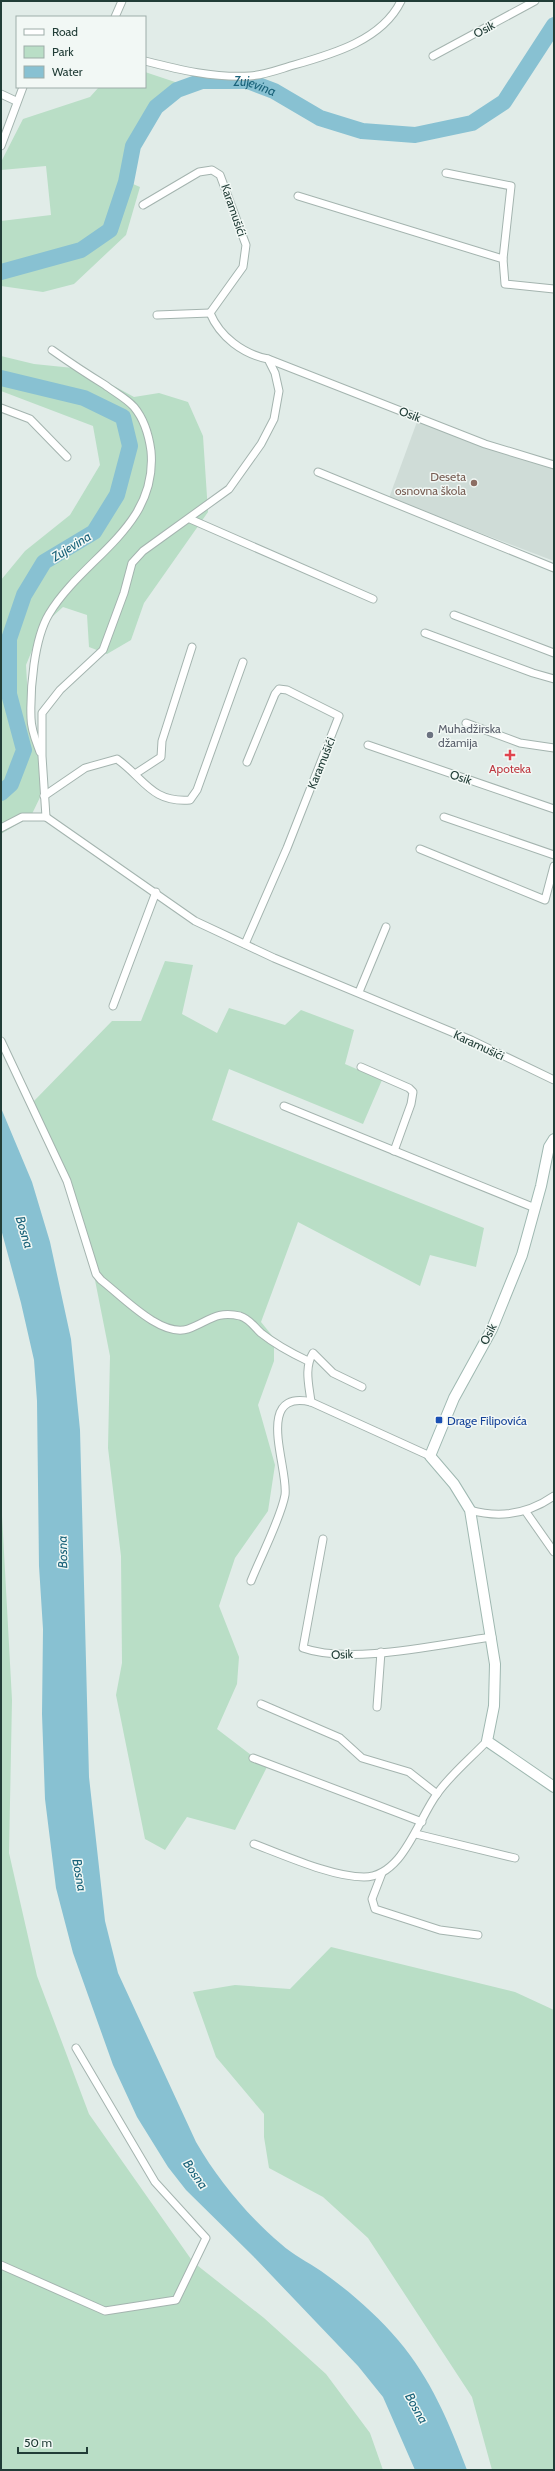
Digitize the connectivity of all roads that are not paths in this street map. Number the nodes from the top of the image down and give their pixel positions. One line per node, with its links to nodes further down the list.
1 (122, 1): 4 (street)
2 (401, 1): 6 (street)
3 (535, 1): 5 (street, Osik)
4 (115, 16)
5 (433, 56)
6 (146, 61)
7 (22, 88): 9 (street)
8 (1, 94): 9 (street)
9 (16, 100): 10 (street)
10 (1, 146)
11 (446, 173): 14 (street)
12 (298, 196): 14 (street)
13 (143, 205): 16 (street, Karamušići)
14 (503, 259): 15 (street)
15 (554, 289)
16 (210, 313): 17 (street); 19 (street)
17 (157, 315)
18 (52, 350): 36 (street)
19 (268, 359): 22 (street, Osik); 24 (street)
20 (1, 408): 21 (street)
21 (67, 457)
22 (554, 465)
23 (318, 472): 25 (street)
24 (190, 518): 26 (street); 36 (street)
25 (554, 568)
26 (373, 599)
27 (454, 615): 30 (street)
28 (425, 633): 32 (street)
29 (192, 647): 38 (street)
30 (554, 653)
31 (243, 662): 38 (street)
32 (554, 679)
33 (466, 723): 35 (street)
34 (368, 745): 40 (street, Osik)
35 (554, 748)
36 (42, 756): 39 (street)
37 (247, 762): 49 (street, Karamušići)
38 (135, 774): 39 (street)
39 (44, 796): 41 (street)
40 (554, 809)
41 (46, 817): 43 (street); 47 (street, Karamušići)
42 (444, 817): 45 (street)
43 (1, 828)
44 (420, 849): 46 (street)
45 (554, 855)
46 (554, 866)
47 (156, 892): 49 (street, Karamušići); 51 (street)
48 (386, 927): 50 (street)
49 (245, 944): 50 (street, Karamušići)
50 (359, 992): 54 (street, Karamušići)
51 (113, 1006)
52 (1, 1041): 59 (street)
53 (362, 1067): 57 (street)
54 (554, 1080)
55 (284, 1106): 57 (street)
56 (554, 1139): 58 (main road, Osik)
57 (394, 1151): 58 (street)
58 (535, 1208): 62 (main road, Osik)
59 (308, 1361): 60 (street); 61 (street)
60 (362, 1387)
61 (311, 1402): 62 (street); 68 (street)
62 (430, 1456): 64 (main road)
63 (554, 1496): 65 (street)
64 (470, 1510): 65 (street); 69 (main road)
65 (526, 1512): 67 (street)
66 (323, 1539): 70 (street, Osik)
67 (554, 1552)
68 (251, 1581)
69 (492, 1637): 70 (street, Osik); 73 (main road)
70 (381, 1652): 72 (street)
71 (261, 1704): 76 (street)
72 (377, 1707)
73 (487, 1741): 75 (main road); 76 (street)
74 (253, 1758): 77 (street)
75 (554, 1787)
76 (437, 1794): 77 (street)
77 (422, 1822): 78 (street)
78 (416, 1834): 80 (street); 81 (street)
79 (254, 1844): 81 (street)
80 (514, 1858)
81 (382, 1873): 82 (street)
82 (478, 1935)
83 (76, 2048): 84 (street)
84 (1, 2265)

